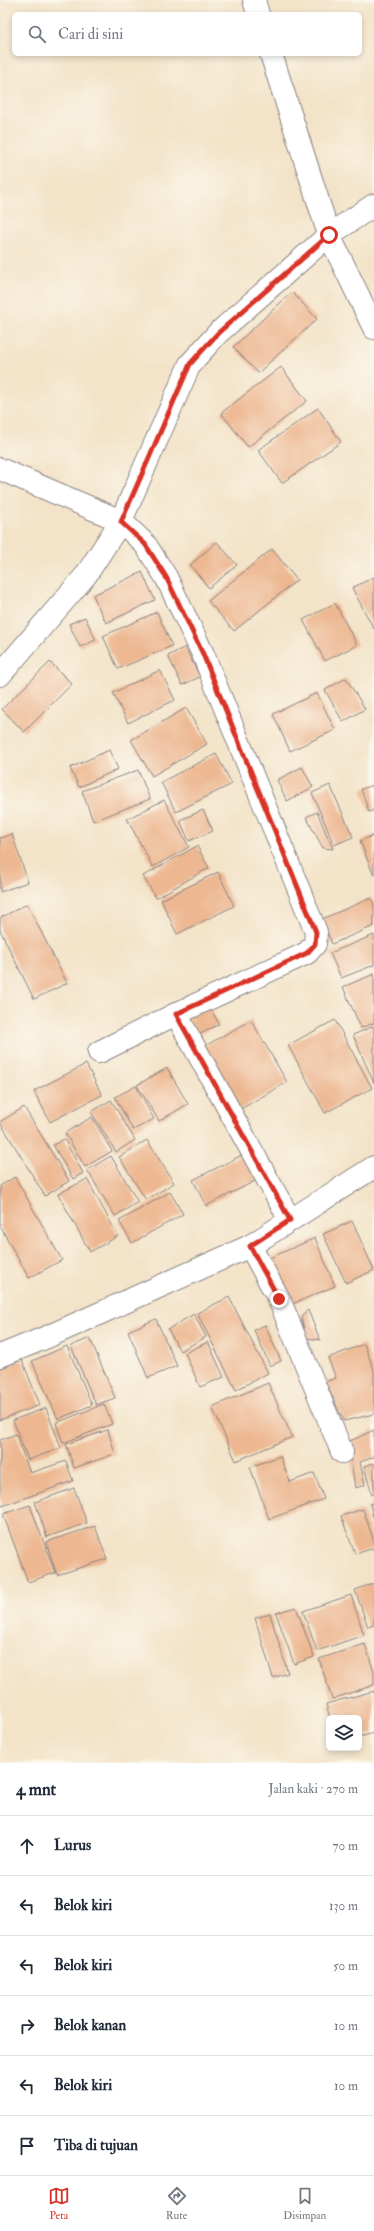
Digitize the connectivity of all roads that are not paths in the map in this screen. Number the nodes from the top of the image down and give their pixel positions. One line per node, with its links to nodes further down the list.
1 (254, 0): 2 (street)
2 (257, 12)
3 (272, 56): 5 (street)
4 (374, 205): 5 (street)
5 (329, 235): 6 (street); 8 (street)
6 (374, 328)
7 (0, 470): 8 (street)
8 (121, 522): 9 (street); 10 (street)
9 (0, 675)
10 (176, 1014): 11 (street); 13 (street)
11 (99, 1052)
12 (374, 1167): 13 (street)
13 (290, 1220): 14 (street)
14 (250, 1246): 15 (street); 16 (street)
15 (0, 1356)
16 (342, 1452)

